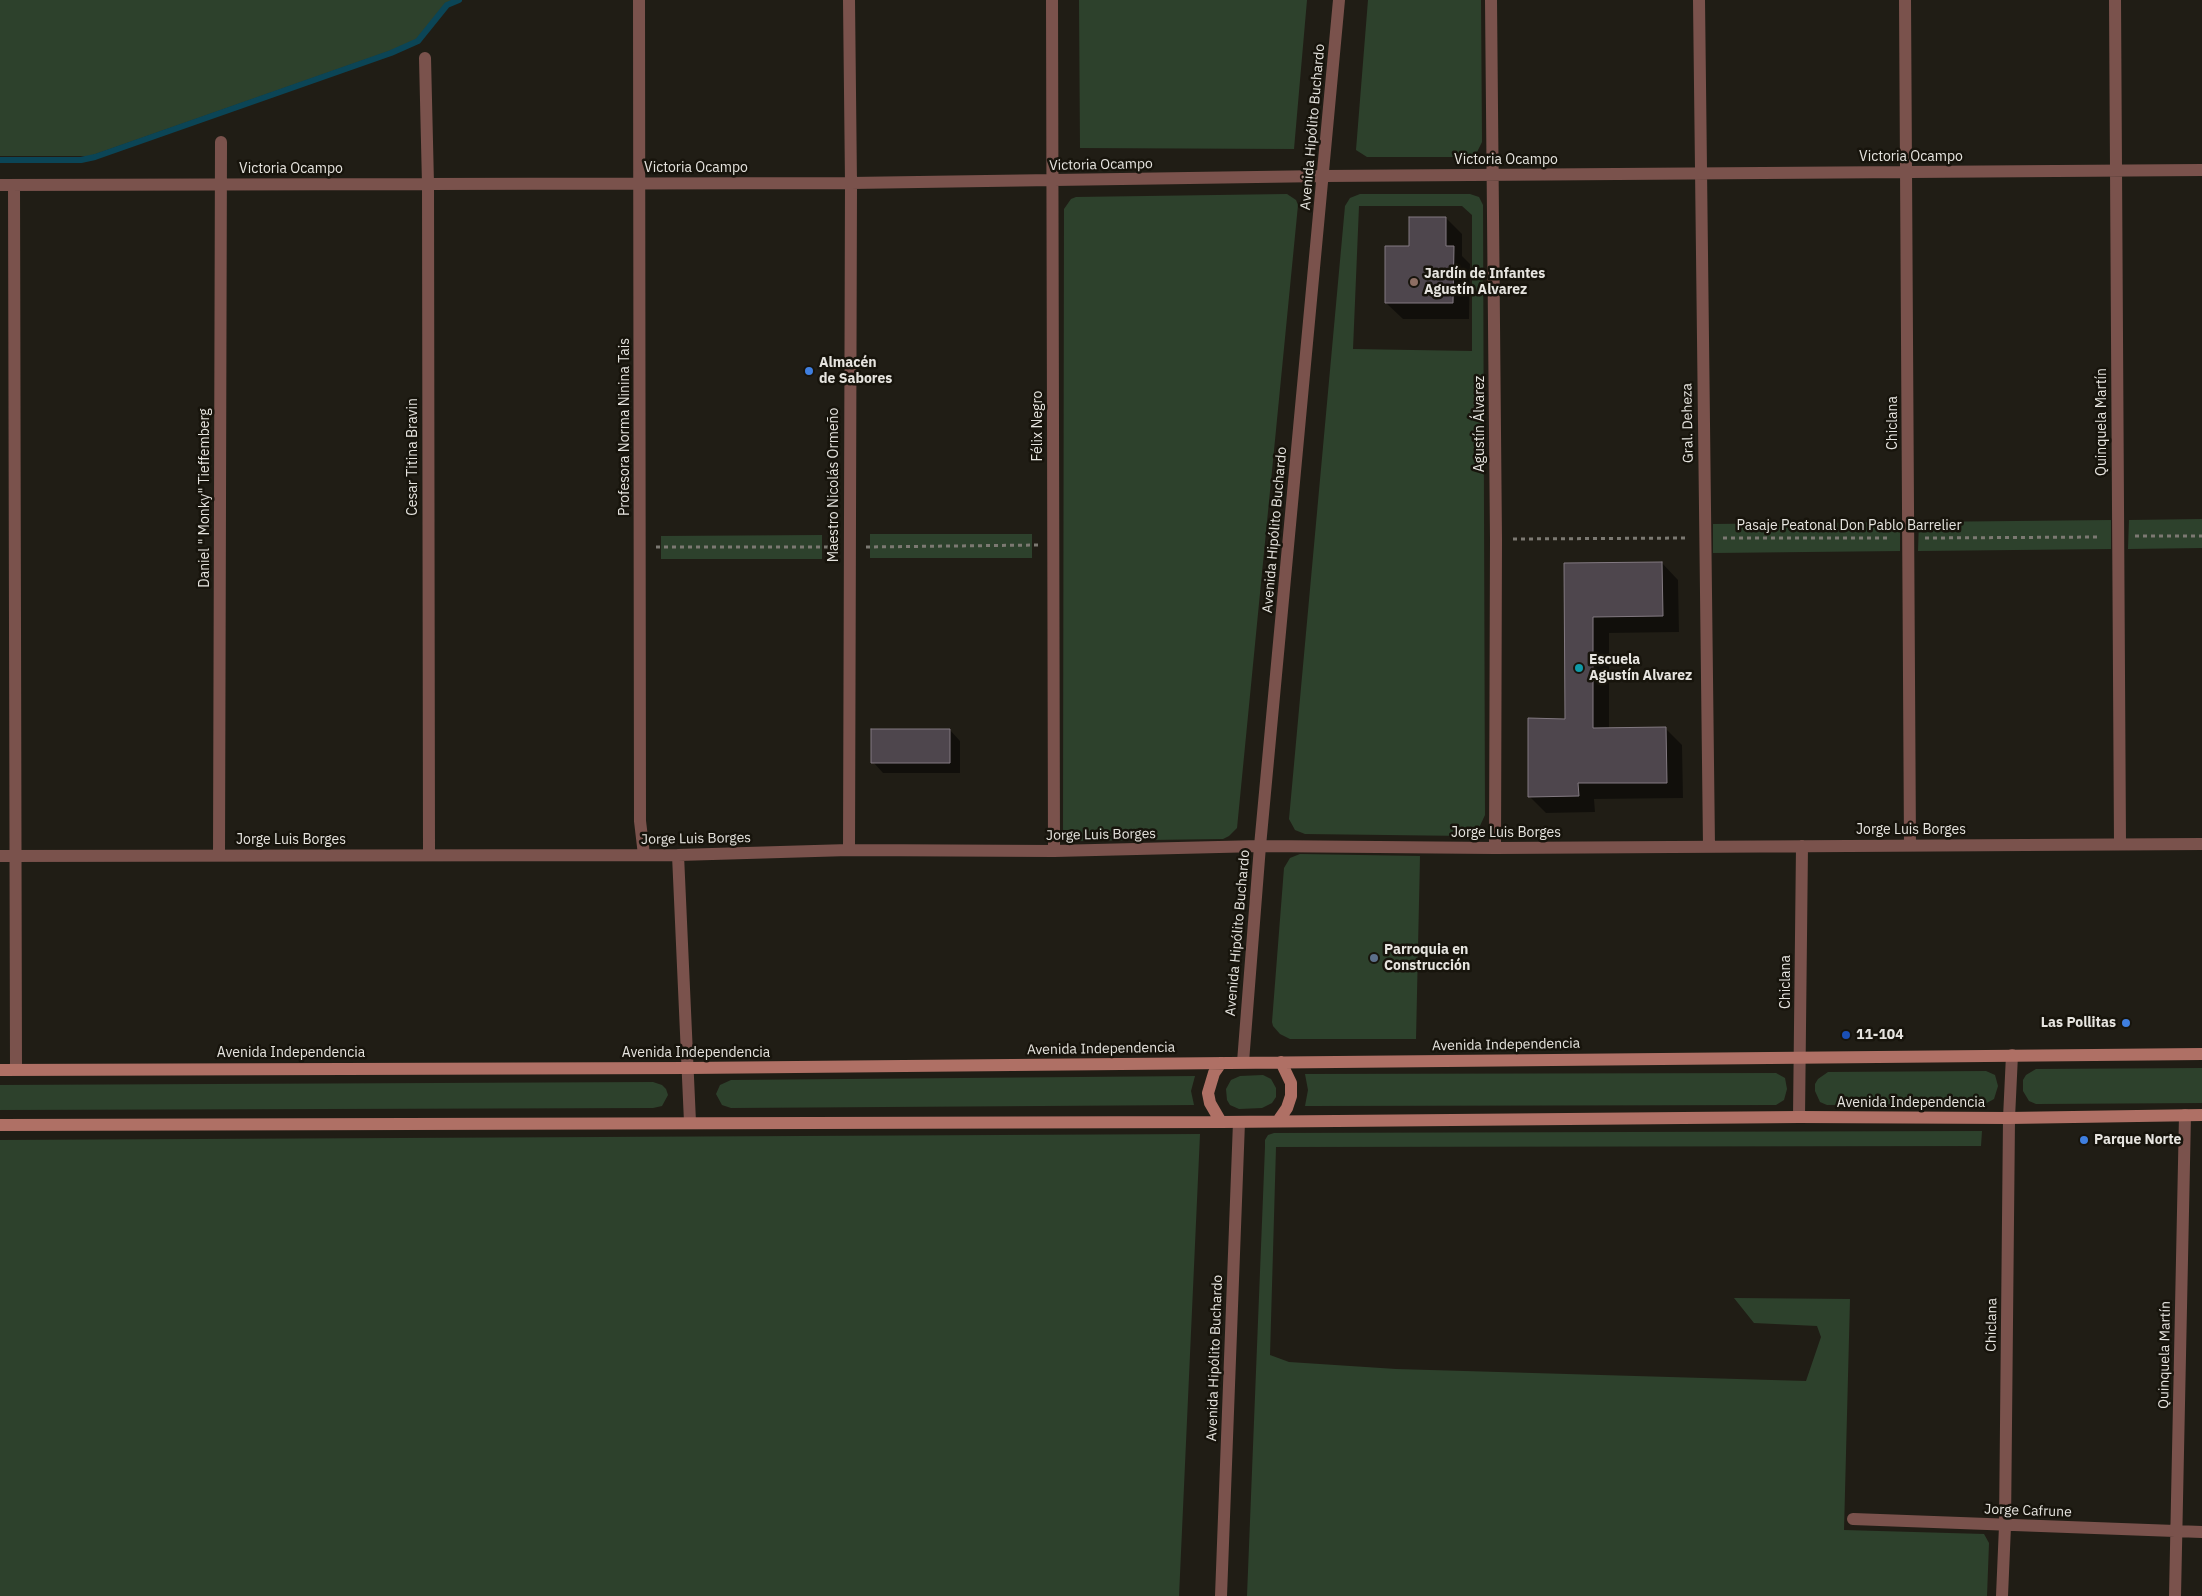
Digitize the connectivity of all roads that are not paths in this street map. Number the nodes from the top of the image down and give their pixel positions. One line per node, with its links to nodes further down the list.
1 (639, 0): 18 (street, Profesora Norma Ninina Tais)
2 (849, 0): 19 (street, Maestro Nicolás Ormeño)
3 (1052, 0): 17 (street, Félix Negro)
4 (1339, 0): 15 (street, Avenida Hipólito Buchardo)
5 (1491, 0): 16 (street, Agustín Álvarez)
6 (1699, 0): 14 (street, Gral. Deheza)
7 (1905, 0): 13 (street, Chiclana)
8 (2115, 0): 12 (street, Quinquela Martín)
9 (425, 58): 21 (street, Cesar Titina Bravin)
10 (221, 142): 20 (street, Daniel " Monky" Tieffemberg)
11 (2202, 170): 12 (street, Victoria Ocampo)
12 (2116, 171): 13 (street, Victoria Ocampo); 24 (street, Quinquela Martín)
13 (1906, 172): 14 (street, Victoria Ocampo); 26 (street, Chiclana)
14 (1701, 174): 16 (street, Victoria Ocampo); 28 (street, Gral. Deheza)
15 (1324, 176): 16 (street, Victoria Ocampo); 17 (street, Victoria Ocampo); 27 (street, Avenida Hipólito Buchardo)
16 (1493, 176): 30 (street, Agustín Álvarez)
17 (1053, 180): 19 (street, Victoria Ocampo); 32 (street, Félix Negro)
18 (640, 183): 19 (street, Victoria Ocampo); 21 (street, Victoria Ocampo); 36 (street, Profesora Norma Ninina Tais)
19 (851, 183): 31 (street, Maestro Nicolás Ormeño)
20 (221, 184): 21 (street, Victoria Ocampo); 23 (street, Victoria Ocampo); 34 (street, Daniel " Monky" Tieffemberg)
21 (428, 184): 35 (street, Cesar Titina Bravin)
22 (0, 185): 23 (street, Victoria Ocampo)
23 (14, 185): 38 (street)
24 (2120, 844): 25 (street, Jorge Luis Borges); 26 (street, Jorge Luis Borges)
25 (2202, 844)
26 (1910, 845): 29 (street, Jorge Luis Borges)
27 (1260, 846): 30 (street, Jorge Luis Borges); 32 (street, Jorge Luis Borges); 42 (street, Avenida Hipólito Buchardo)
28 (1709, 846): 29 (street, Jorge Luis Borges); 30 (street, Jorge Luis Borges)
29 (1802, 846): 41 (street, Chiclana)
30 (1495, 848)
31 (850, 850): 32 (street, Jorge Luis Borges); 33 (street, Jorge Luis Borges)
32 (1054, 851)
33 (678, 854): 36 (street, Jorge Luis Borges); 45 (street)
34 (219, 855): 35 (street, Jorge Luis Borges); 38 (street, Jorge Luis Borges)
35 (429, 855): 36 (street, Jorge Luis Borges)
36 (644, 855)
37 (0, 856): 38 (street, Jorge Luis Borges)
38 (15, 856): 47 (street)
39 (2202, 1054): 40 (main road, Avenida Independencia)
40 (2012, 1055): 41 (main road, Avenida Independencia); 51 (street, Chiclana)
41 (1800, 1057): 43 (main road, Avenida Independencia); 50 (street, Chiclana)
42 (1243, 1062): 43 (main road, Avenida Independencia); 44 (main road, Avenida Independencia)
43 (1281, 1062): 52 (main road)
44 (1221, 1063): 45 (main road, Avenida Independencia); 54 (main road)
45 (688, 1068): 47 (main road, Avenida Independencia); 53 (street)
46 (0, 1070): 47 (main road, Avenida Independencia)
47 (16, 1070)
48 (2185, 1115): 49 (main road, Avenida Independencia); 51 (main road, Avenida Independencia); 59 (street, Quinquela Martín)
49 (2202, 1115)
50 (1799, 1117): 51 (main road, Avenida Independencia); 52 (main road, Avenida Independencia)
51 (2009, 1118): 58 (street, Chiclana)
52 (1278, 1121): 55 (main road, Avenida Independencia)
53 (690, 1122): 54 (main road, Avenida Independencia); 56 (main road, Avenida Independencia)
54 (1221, 1122): 55 (main road, Avenida Independencia)
55 (1239, 1122): 61 (street, Avenida Hipólito Buchardo)
56 (0, 1126)
57 (1853, 1519): 58 (street, Jorge Cafrune)
58 (2005, 1526): 59 (street, Jorge Cafrune); 62 (street, Chiclana)
59 (2176, 1532): 60 (street, Jorge Cafrune); 63 (street, Quinquela Martín)
60 (2202, 1532)
61 (1221, 1596)
62 (2002, 1596)
63 (2175, 1596)

